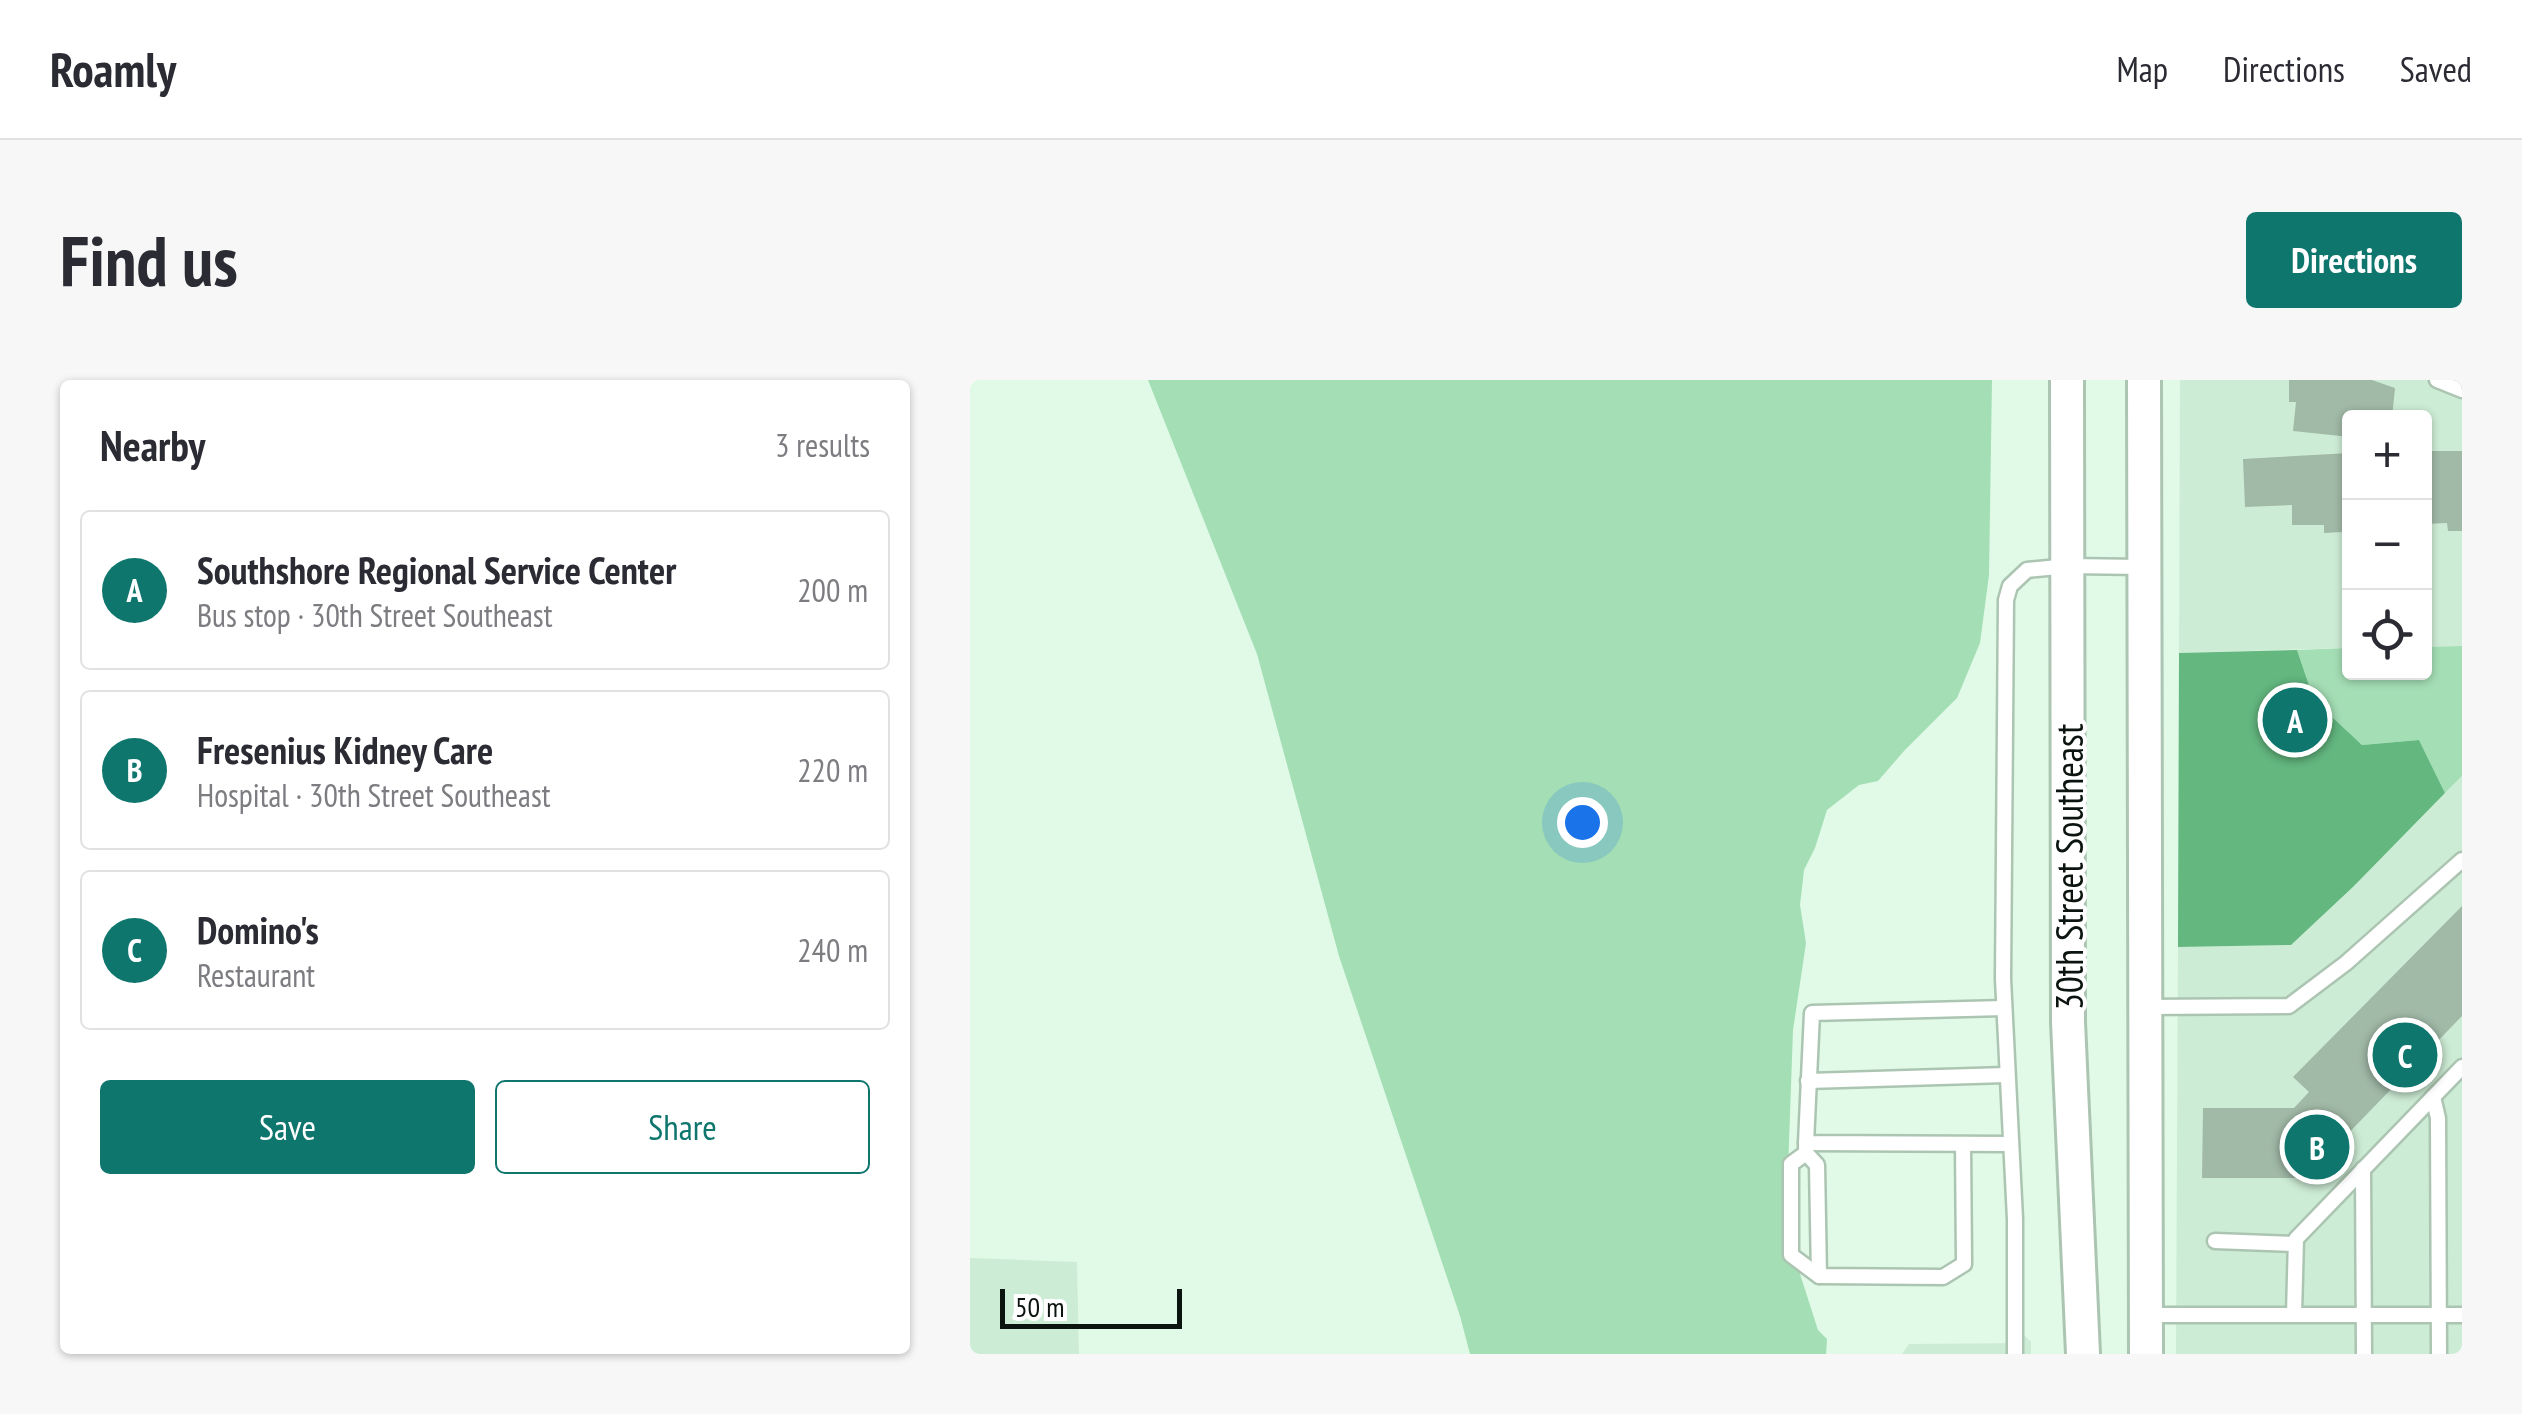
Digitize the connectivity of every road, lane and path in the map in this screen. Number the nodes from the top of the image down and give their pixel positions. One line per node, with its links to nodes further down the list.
1 (2067, 380): 3 (street, 30th Street Southeast)
2 (2144, 380): 4 (street, 30th Street Southeast)
3 (2069, 566): 4 (lane); 7 (lane); 25 (street, 30th Street Southeast)
4 (2145, 567): 6 (street, 30th Street Southeast)
5 (2462, 860): 6 (lane)
6 (2146, 1007): 23 (street, 30th Street Southeast)
7 (2004, 1008): 9 (lane); 10 (lane)
8 (2462, 1067): 11 (lane)
9 (2006, 1074): 10 (lane); 13 (lane)
10 (1808, 1081): 14 (lane)
11 (2433, 1096): 15 (lane); 21 (lane)
12 (1963, 1144): 13 (lane); 14 (lane); 18 (lane)
13 (2011, 1144): 24 (lane)
14 (1806, 1148): 18 (lane); 18 (lane)
15 (2363, 1169): 17 (lane); 20 (lane)
16 (2215, 1241): 17 (lane)
17 (2296, 1244): 19 (lane)
18 (1819, 1276)
19 (2294, 1314): 20 (lane); 23 (lane)
20 (2364, 1314): 21 (lane); 27 (lane)
21 (2439, 1314): 22 (lane); 28 (lane)
22 (2462, 1315)
23 (2146, 1316): 26 (street, 30th Street Southeast)
24 (2015, 1354)
25 (2084, 1354)
26 (2146, 1354)
27 (2364, 1354)
28 (2439, 1354)

